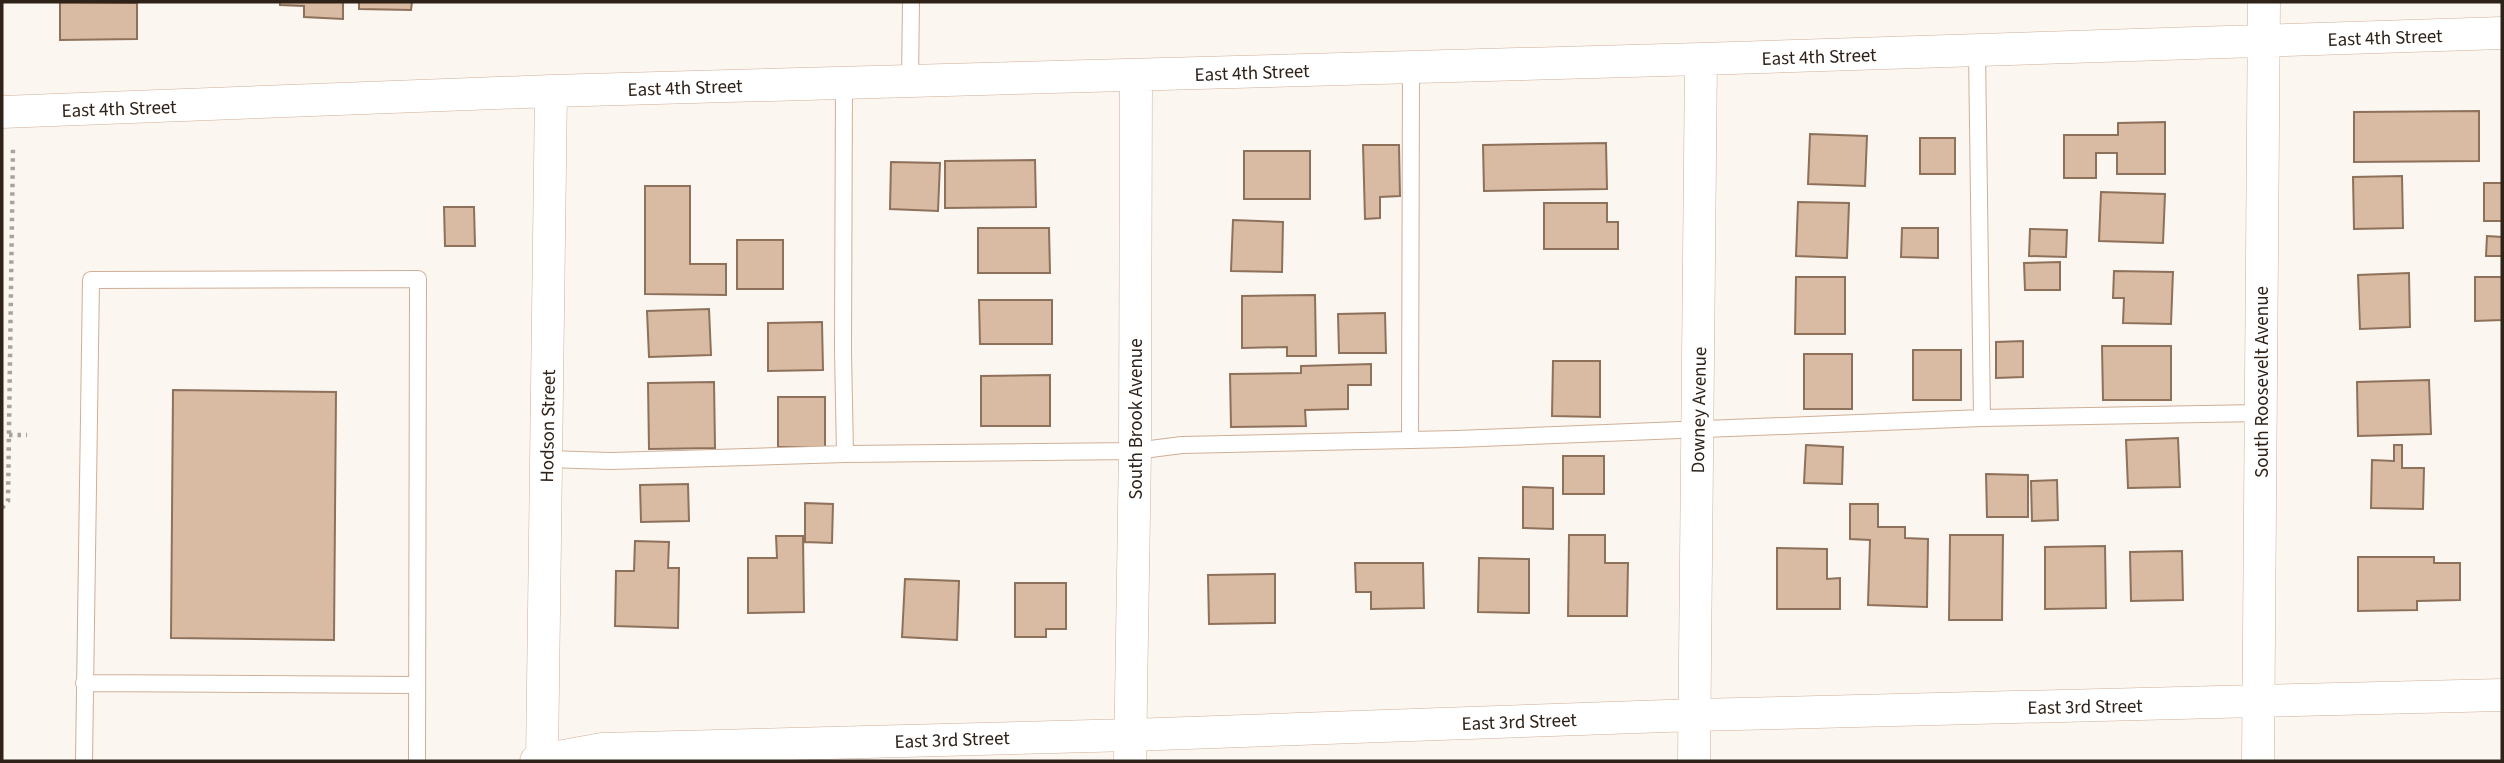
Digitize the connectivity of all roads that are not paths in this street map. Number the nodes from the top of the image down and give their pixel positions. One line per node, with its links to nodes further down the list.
1 (911, 2): 9 (lane)
2 (2264, 2): 4 (street, South Roosevelt Avenue)
3 (2502, 33): 4 (street, East 4th Street)
4 (2264, 41): 5 (street, East 4th Street); 13 (street, South Roosevelt Avenue)
5 (1978, 51): 6 (street, East 4th Street); 14 (lane)
6 (1701, 59): 7 (street, East 4th Street); 15 (street, Downey Avenue)
7 (1411, 68): 8 (street, East 4th Street); 16 (lane)
8 (1136, 76): 9 (street, East 4th Street); 17 (street, South Brook Avenue)
9 (910, 80): 10 (street, East 4th Street)
10 (844, 82): 11 (street, East 4th Street); 18 (lane)
11 (551, 91): 12 (street, East 4th Street); 19 (street, Hodson Street)
12 (7, 126)
13 (2261, 413): 14 (lane); 23 (street, South Roosevelt Avenue)
14 (1982, 418): 15 (lane)
15 (1699, 430): 16 (lane); 24 (street, Downey Avenue)
16 (1410, 440): 17 (lane)
17 (1135, 451): 18 (lane); 25 (street, South Brook Avenue)
18 (845, 454): 19 (lane)
19 (546, 459): 28 (street, Hodson Street)
20 (83, 683): 21 (lane); 21 (lane); 26 (lane)
21 (417, 685): 27 (lane)
22 (2502, 695): 23 (street, East 3rd Street)
23 (2259, 702): 24 (street, East 3rd Street); 30 (street, South Roosevelt Avenue)
24 (1695, 715): 25 (street, East 3rd Street); 29 (street, Downey Avenue)
25 (1131, 748): 28 (street, East 3rd Street)
26 (84, 761)
27 (417, 761)
28 (540, 761)
29 (1694, 761)
30 (2258, 761)

